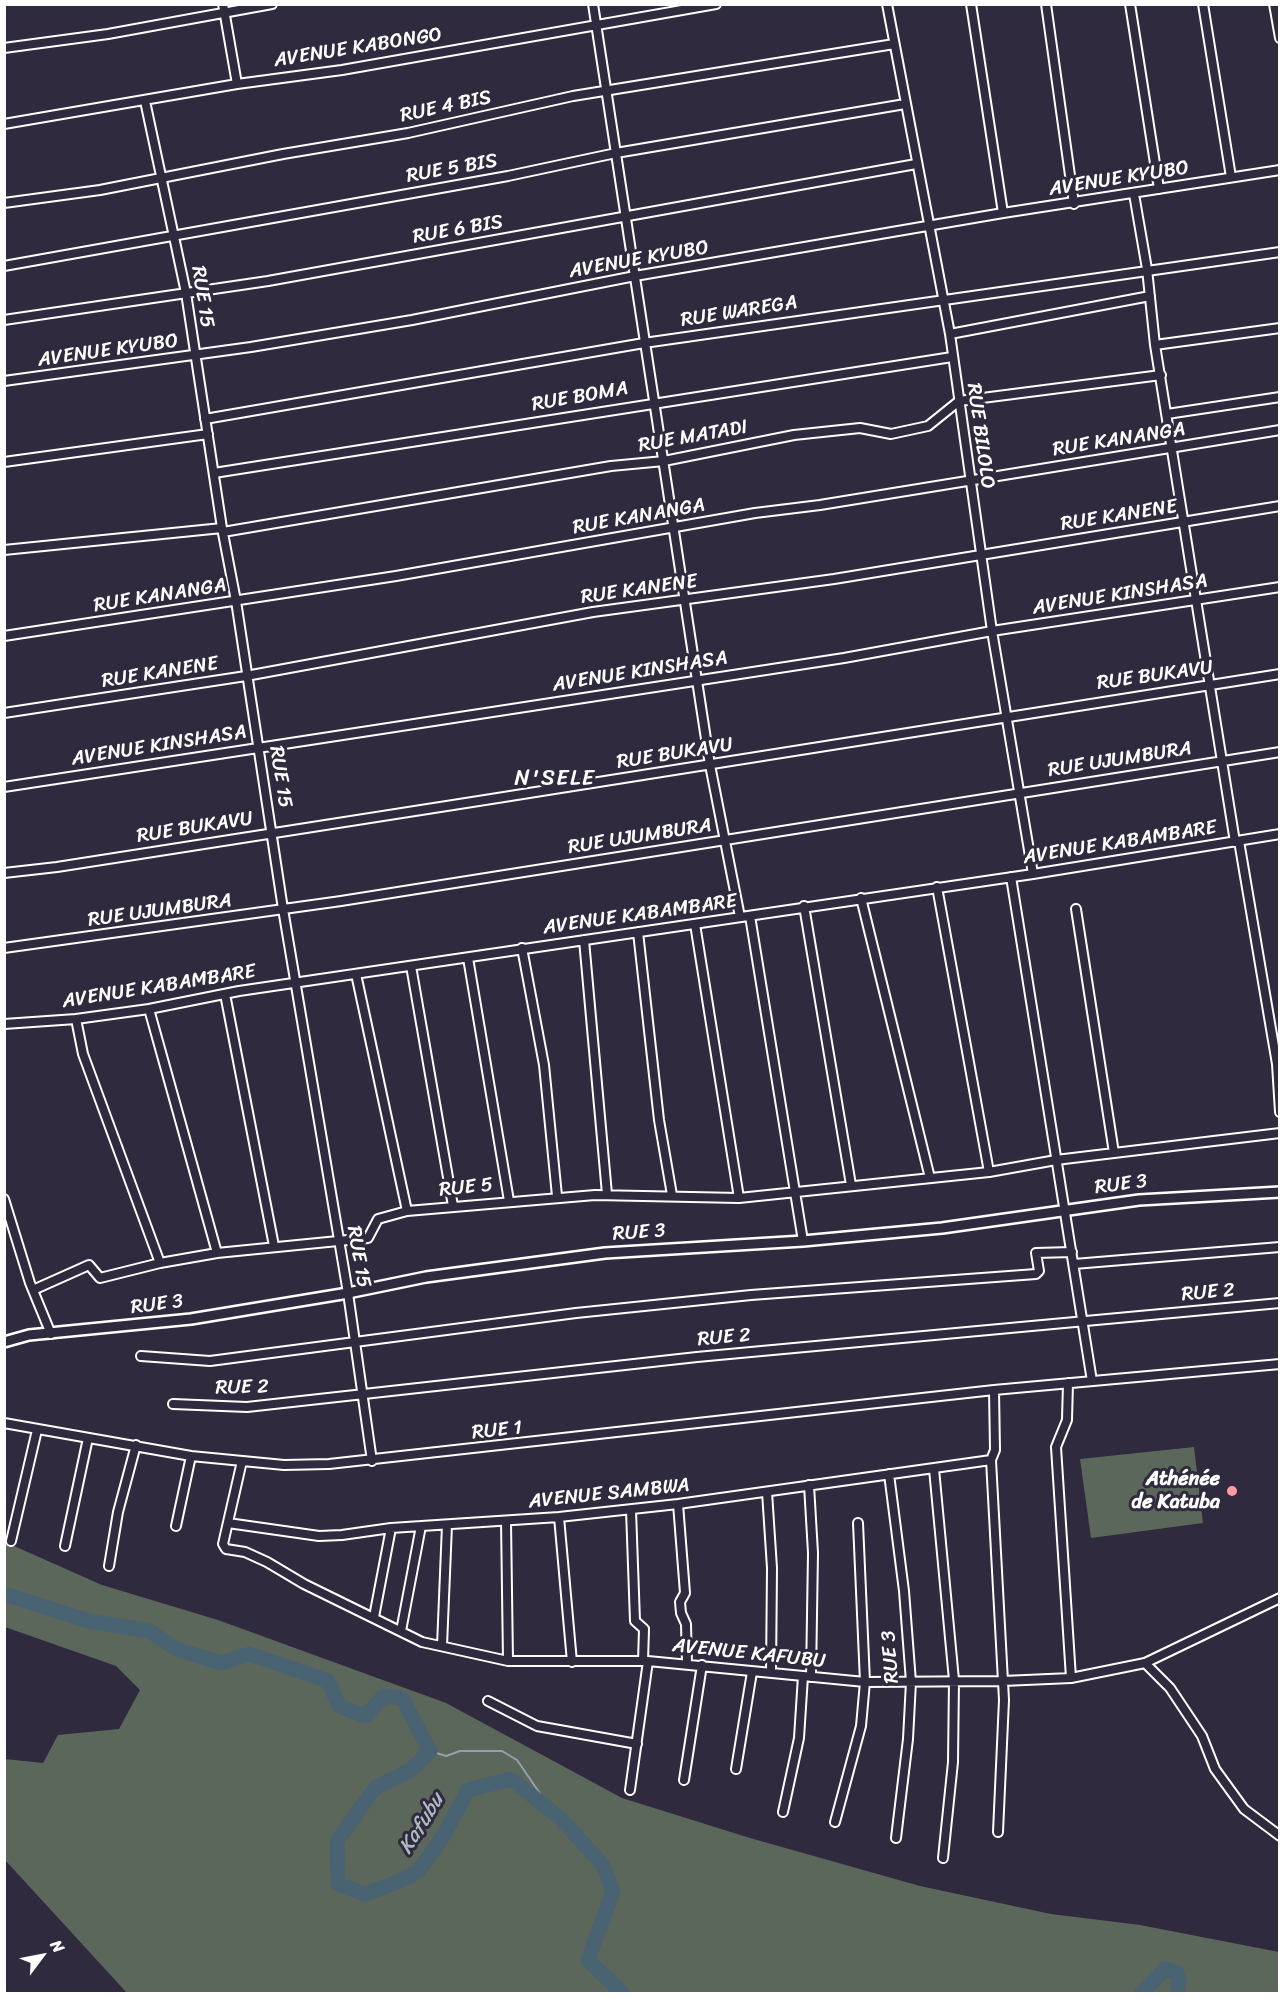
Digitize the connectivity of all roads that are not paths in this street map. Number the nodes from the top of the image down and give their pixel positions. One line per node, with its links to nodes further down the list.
1 (223, 4): 11 (street)
2 (272, 4): 11 (street)
3 (593, 4): 12 (street)
4 (716, 4): 12 (street, AVENUE KABONGO)
5 (887, 4): 14 (street, RUE BILOLO)
6 (971, 4): 30 (street)
7 (1046, 4): 29 (street)
8 (1130, 4): 26 (street)
9 (1203, 4): 24 (street)
10 (1274, 4): 13 (street)
11 (224, 14): 15 (street); 16 (street)
12 (597, 25): 16 (street, AVENUE KABONGO); 17 (street)
13 (1280, 38)
14 (894, 44): 17 (street, RUE 4 BIS); 19 (street, RUE BILOLO)
15 (4, 48)
16 (237, 84): 18 (street, AVENUE KABONGO)
17 (605, 91): 21 (street); 25 (street, RUE 4 BIS)
18 (145, 101): 20 (street, AVENUE KABONGO); 25 (street, RUE 15)
19 (905, 105): 21 (street, RUE 5 BIS); 22 (street, RUE BILOLO)
20 (5, 124)
21 (616, 153): 31 (street); 33 (street, RUE 5 BIS)
22 (916, 164): 31 (street, RUE 6 BIS); 32 (street, RUE BILOLO)
23 (1280, 170): 24 (street, AVENUE KYUBO)
24 (1231, 177): 26 (street, AVENUE KYUBO)
25 (162, 178): 28 (street, RUE 4 BIS); 33 (street, RUE 15)
26 (1159, 189): 27 (street, AVENUE KYUBO)
27 (1134, 194): 29 (street, AVENUE KYUBO); 36 (street)
28 (4, 202)
29 (1074, 204): 30 (street, AVENUE KYUBO)
30 (1003, 213): 32 (street, AVENUE KYUBO)
31 (626, 215): 37 (street); 38 (street, RUE 6 BIS)
32 (929, 227): 37 (street, AVENUE KYUBO); 40 (street, RUE BILOLO)
33 (175, 235): 35 (street, RUE 5 BIS); 38 (street, RUE 15)
34 (1280, 252): 36 (street, RUE WAREGA)
35 (4, 266)
36 (1147, 269): 39 (street); 40 (street, RUE WAREGA)
37 (635, 276): 44 (street); 46 (street, AVENUE KYUBO)
38 (186, 294): 41 (street, RUE 6 BIS); 46 (street, RUE 15)
39 (1150, 296): 43 (street); 45 (street)
40 (944, 302): 43 (street, RUE BILOLO); 44 (street, RUE WAREGA)
41 (4, 320)
42 (1280, 328): 45 (street)
43 (950, 334): 47 (street, RUE BILOLO)
44 (644, 343): 52 (street); 54 (street, RUE WAREGA)
45 (1155, 345): 48 (street)
46 (195, 356): 49 (street, AVENUE KYUBO); 54 (street, RUE 15)
47 (952, 357): 51 (street, RUE BILOLO); 52 (street, RUE BOMA)
48 (1161, 375): 51 (street, RUE MATADI); 53 (street)
49 (4, 381)
50 (1280, 398): 53 (street)
51 (959, 401): 58 (street, RUE MATADI); 61 (street, RUE BILOLO)
52 (654, 402): 58 (street); 60 (street, RUE BOMA)
53 (1167, 414): 57 (street)
54 (205, 419): 56 (street, RUE 15)
55 (1280, 430): 57 (street, RUE KANANGA)
56 (208, 434): 59 (street); 60 (street, RUE 15)
57 (1172, 447): 61 (street, RUE KANANGA); 63 (street)
58 (664, 461): 64 (street); 65 (street, RUE MATADI)
59 (4, 462)
60 (214, 473): 65 (street, RUE 15)
61 (970, 481): 64 (street, RUE KANANGA); 67 (street, RUE BILOLO)
62 (1280, 506): 63 (street, RUE KANENE)
63 (1184, 522): 67 (street, RUE KANENE); 71 (street)
64 (675, 528): 69 (street); 70 (street, RUE KANANGA)
65 (222, 530): 66 (street, RUE MATADI); 70 (street, RUE 15)
66 (4, 550)
67 (981, 554): 69 (street, RUE KANENE); 72 (street, RUE BILOLO)
68 (1280, 587): 71 (street, AVENUE KINSHASA)
69 (686, 600): 75 (street, RUE KANENE); 76 (street)
70 (236, 601): 73 (street, RUE KANANGA); 75 (street, RUE 15)
71 (1195, 601): 72 (street, AVENUE KINSHASA); 77 (street)
72 (992, 631): 76 (street, AVENUE KINSHASA); 79 (street, RUE BILOLO)
73 (4, 636)
74 (1280, 674): 77 (street, RUE BUKAVU)
75 (246, 676): 78 (street, RUE KANENE); 80 (street, RUE 15)
76 (698, 680): 80 (street, AVENUE KINSHASA); 83 (street)
77 (1210, 686): 79 (street, RUE BUKAVU); 82 (street)
78 (4, 713)
79 (1007, 717): 83 (street, RUE BUKAVU); 85 (street, RUE BILOLO)
80 (259, 748): 84 (street, AVENUE KINSHASA); 86 (street, RUE 15)
81 (1280, 752): 82 (street, RUE UJUMBURA)
82 (1223, 761): 85 (street, RUE UJUMBURA); 89 (street)
83 (710, 765): 86 (street, RUE BUKAVU); 88 (street)
84 (4, 787)
85 (1018, 792): 88 (street, RUE UJUMBURA); 91 (street, RUE BILOLO)
86 (271, 832): 90 (street, RUE BUKAVU); 96 (street, RUE 15)
87 (1280, 834): 89 (street, AVENUE KABAMBARE)
88 (726, 840): 96 (street, RUE UJUMBURA); 99 (street)
89 (1237, 841): 91 (street, AVENUE KABAMBARE); 113 (street)
90 (4, 873)
91 (1033, 874): 92 (street, AVENUE KABAMBARE)
92 (1011, 877): 93 (street, AVENUE KABAMBARE); 116 (street)
93 (937, 887): 94 (street, AVENUE KABAMBARE); 117 (street)
94 (861, 898): 95 (street, AVENUE KABAMBARE); 118 (street)
95 (804, 906): 98 (street, AVENUE KABAMBARE); 119 (street)
96 (283, 909): 103 (street, RUE UJUMBURA); 108 (street, RUE 15)
97 (1076, 909): 115 (street)
98 (750, 916): 99 (street, AVENUE KABAMBARE); 120 (street)
99 (740, 917): 100 (street, AVENUE KABAMBARE)
100 (695, 924): 101 (street, AVENUE KABAMBARE); 125 (street)
101 (638, 932): 102 (street, AVENUE KABAMBARE); 123 (street)
102 (584, 940): 104 (street, AVENUE KABAMBARE); 122 (street)
103 (4, 948)
104 (522, 948): 105 (street, AVENUE KABAMBARE); 124 (street)
105 (468, 958): 106 (street, AVENUE KABAMBARE); 127 (street)
106 (411, 966): 107 (street, AVENUE KABAMBARE); 128 (street)
107 (356, 974): 108 (street, AVENUE KABAMBARE); 130 (street)
108 (297, 983): 109 (street, AVENUE KABAMBARE); 132 (street, RUE 15)
109 (225, 994): 110 (street, AVENUE KABAMBARE); 133 (street)
110 (149, 1009): 111 (street, AVENUE KABAMBARE); 135 (street)
111 (75, 1019): 112 (street, AVENUE KABAMBARE); 137 (street)
112 (4, 1024)
113 (1280, 1112)
114 (1280, 1132): 115 (street, RUE 5)
115 (1114, 1153): 116 (street, RUE 5)
116 (1056, 1160): 117 (street, RUE 5); 129 (street)
117 (989, 1172): 118 (street, RUE 5)
118 (930, 1178): 119 (street, RUE 5)
119 (851, 1185): 120 (street, RUE 5)
120 (794, 1191): 125 (street, RUE 5); 131 (street)
121 (1280, 1192): 129 (street, RUE 3)
122 (607, 1194): 123 (street, RUE 5); 124 (street, RUE 5)
123 (672, 1195): 125 (street, RUE 5)
124 (557, 1196): 127 (street, RUE 5)
125 (739, 1198)
126 (4, 1199): 139 (street)
127 (509, 1201): 128 (street, RUE 5)
128 (453, 1206): 130 (street, RUE 5)
129 (1065, 1210): 131 (street, RUE 3); 136 (street)
130 (407, 1211): 132 (street, RUE 5)
131 (803, 1241): 140 (street, RUE 3)
132 (339, 1242): 133 (street, RUE 5); 140 (street, RUE 15)
133 (274, 1246): 135 (street, RUE 5)
134 (1280, 1247): 138 (street)
135 (217, 1252): 137 (street, RUE 5)
136 (1072, 1252): 138 (street); 144 (street)
137 (160, 1263): 139 (street, RUE 5)
138 (1074, 1264): 142 (street)
139 (33, 1290): 143 (street)
140 (348, 1293): 143 (street, RUE 3); 144 (street, RUE 15)
141 (1280, 1303): 142 (street, RUE 2)
142 (1083, 1321): 148 (street); 151 (street, RUE 2)
143 (51, 1334): 145 (street, RUE 3)
144 (355, 1340): 146 (street); 151 (street, RUE 15)
145 (4, 1342)
146 (141, 1356)
147 (1280, 1364): 148 (street, RUE 1)
148 (1092, 1381): 149 (street, RUE 1)
149 (1068, 1383): 150 (street, RUE 1); 191 (street)
150 (994, 1390): 158 (street); 160 (street, RUE 1)
151 (363, 1394): 152 (street, RUE 2); 160 (street, RUE 15)
152 (173, 1404)
153 (4, 1423): 154 (street, RUE 1)
154 (37, 1430): 155 (street, RUE 1); 175 (street)
155 (88, 1438): 156 (street, RUE 1); 176 (street)
156 (136, 1445): 157 (street, RUE 1); 177 (street)
157 (191, 1456): 159 (street, RUE 1); 172 (street)
158 (992, 1460): 161 (street, AVENUE SAMBWA); 193 (street)
159 (242, 1461): 160 (street, RUE 1); 169 (street)
160 (372, 1461)
161 (934, 1469): 162 (street, AVENUE SAMBWA); 192 (street)
162 (889, 1474): 163 (street, AVENUE SAMBWA); 195 (street, RUE 3)
163 (809, 1485): 164 (street, AVENUE SAMBWA); 190 (street)
164 (767, 1492): 165 (street, AVENUE SAMBWA); 189 (street)
165 (678, 1504): 166 (street, AVENUE SAMBWA); 186 (street)
166 (631, 1510): 167 (street, AVENUE SAMBWA); 183 (street)
167 (559, 1517): 168 (street, AVENUE SAMBWA); 184 (street)
168 (506, 1521): 171 (street, AVENUE SAMBWA); 182 (street)
169 (228, 1523): 174 (street, AVENUE SAMBWA); 179 (street, AVENUE KAFUBU)
170 (858, 1523): 194 (street)
171 (447, 1525): 173 (street, AVENUE SAMBWA); 181 (street)
172 (176, 1526)
173 (421, 1526): 174 (street, AVENUE SAMBWA); 180 (street)
174 (391, 1528): 179 (street)
175 (11, 1541)
176 (65, 1546)
177 (109, 1566)
178 (1280, 1598): 185 (street, AVENUE KAFUBU)
179 (374, 1617): 180 (street, AVENUE KAFUBU)
180 (401, 1632): 181 (street, AVENUE KAFUBU)
181 (442, 1646): 182 (street, AVENUE KAFUBU)
182 (508, 1660): 184 (street, AVENUE KAFUBU)
183 (645, 1661): 184 (street, AVENUE KAFUBU); 186 (street, AVENUE KAFUBU); 197 (street)
184 (572, 1662)
185 (1145, 1663): 191 (street, AVENUE KAFUBU); 204 (street)
186 (687, 1664): 187 (street, AVENUE KAFUBU)
187 (702, 1665): 188 (street, AVENUE KAFUBU); 199 (street)
188 (752, 1672): 189 (street, AVENUE KAFUBU); 198 (street)
189 (771, 1673): 190 (street, AVENUE KAFUBU)
190 (807, 1677): 194 (street, AVENUE KAFUBU); 201 (street)
191 (1071, 1678): 193 (street, AVENUE KAFUBU)
192 (954, 1680): 193 (street, AVENUE KAFUBU); 195 (street, AVENUE KAFUBU); 206 (street)
193 (1004, 1681): 203 (street)
194 (865, 1682): 195 (street, AVENUE KAFUBU); 202 (street)
195 (912, 1682): 205 (street, RUE 3)
196 (488, 1701): 197 (street)
197 (637, 1744): 200 (street)
198 (736, 1769)
199 (684, 1780)
200 (630, 1790)
201 (783, 1812)
202 (835, 1822)
203 (998, 1832)
204 (1280, 1836)
205 (896, 1838)
206 (943, 1858)

